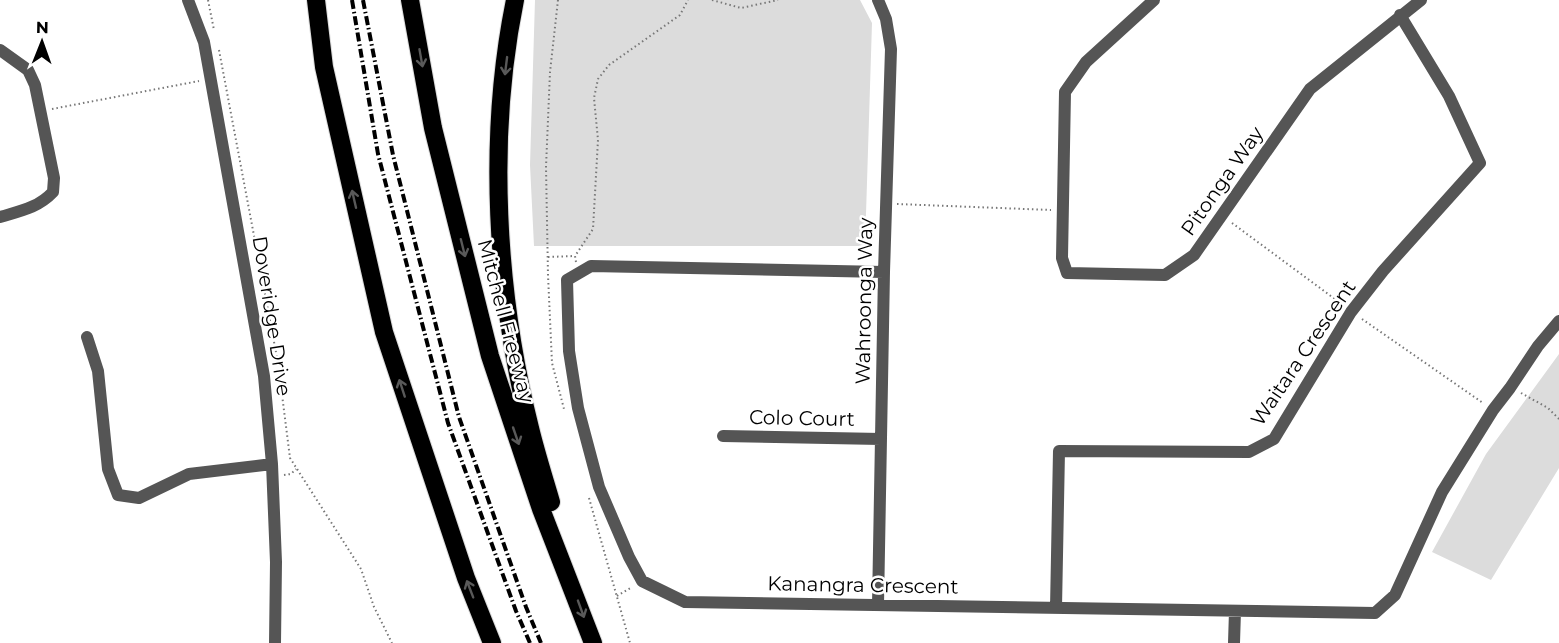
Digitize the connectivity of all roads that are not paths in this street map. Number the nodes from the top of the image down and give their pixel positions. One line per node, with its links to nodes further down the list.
1 (188, 0): 18 (street, Doveridge Drive)
2 (308, 0): 11 (highway)
3 (316, 0): 11 (highway)
4 (411, 0): 19 (highway, Mitchell Freeway, one-way to 19)
5 (514, 0): 19 (highway, one-way to 19)
6 (878, 0): 13 (street, Wahroonga Way)
7 (1154, 0): 9 (street, Pitonga Way)
8 (1421, 0): 9 (street, Pitonga Way)
9 (1400, 15): 21 (street, Waitara Crescent)
10 (0, 50): 12 (street)
11 (324, 67): 24 (highway, one-way to 11)
12 (0, 217)
13 (884, 272): 17 (street, Wahroonga Way); 20 (street, Kanangra Crescent)
14 (1559, 321): 22 (street, Kanangra Crescent)
15 (87, 337): 18 (street)
16 (723, 436): 17 (street, Colo Court)
17 (881, 439): 20 (street, Wahroonga Way)
18 (272, 464): 23 (street, Doveridge Drive)
19 (568, 574): 25 (highway, Mitchell Freeway, one-way to 25)
20 (878, 605): 21 (street, Kanangra Crescent)
21 (1056, 608): 22 (street, Kanangra Crescent)
22 (1235, 611): 26 (street)
23 (274, 643)
24 (492, 643)
25 (593, 643)
26 (1234, 643)

